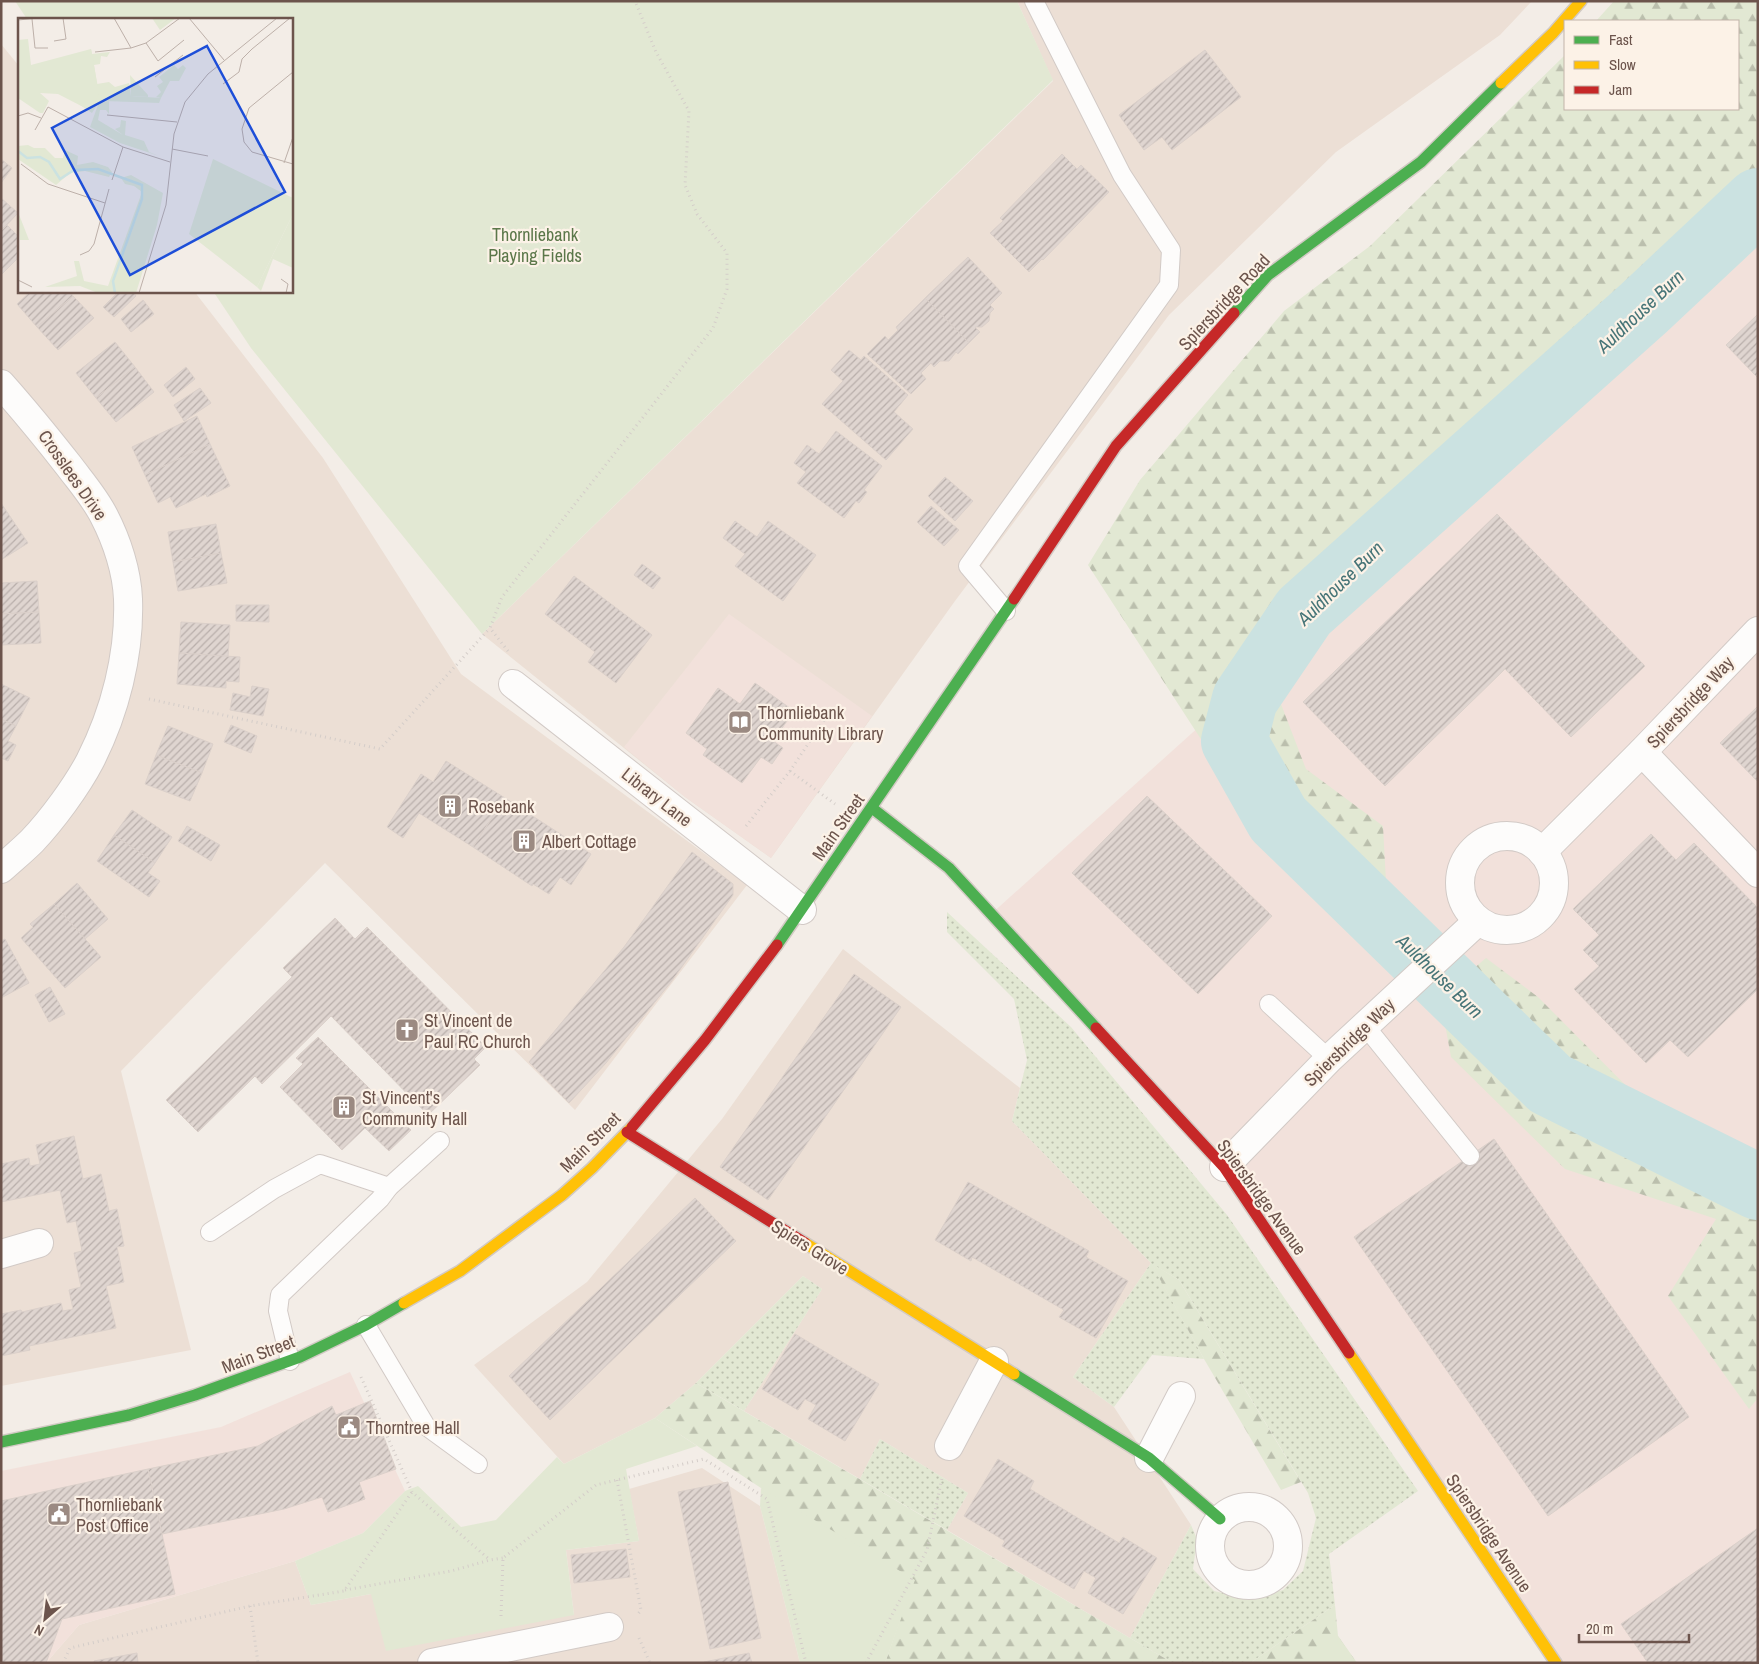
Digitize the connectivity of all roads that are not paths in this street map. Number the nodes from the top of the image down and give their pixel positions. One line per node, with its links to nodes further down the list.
1 (1034, 1): 6 (lane)
2 (1581, 1): 3 (main road, Spiersbridge Road)
3 (1565, 20)
4 (1564, 21): 6 (main road, Spiersbridge Road)
5 (1, 384): 12 (street, Crosslees Drive)
6 (1006, 611): 10 (main road, Main Street)
7 (1758, 631): 9 (street, Spiersbridge Way)
8 (513, 684): 14 (street, Library Lane)
9 (1642, 752): 11 (street, Spiersbridge Way); 13 (street, Spiersbridge Way)
10 (872, 808): 14 (main road, Main Street); 22 (main road, Spiersbridge Avenue)
11 (1542, 852): 15 (street); 15 (street)
12 (1, 868)
13 (1758, 873)
14 (802, 910): 19 (main road, Main Street)
15 (1478, 921): 17 (street, Spiersbridge Way)
16 (1269, 1004): 18 (lane)
17 (1366, 1027): 18 (street, Spiersbridge Way); 21 (lane)
18 (1329, 1059): 22 (street, Spiersbridge Way)
19 (627, 1132): 27 (main road, Main Street); 29 (main road, Spiers Grove)
20 (440, 1141): 23 (lane)
21 (1470, 1156)
22 (1224, 1167): 39 (main road, Spiersbridge Avenue)
23 (389, 1186): 24 (lane); 28 (lane)
24 (210, 1232)
25 (39, 1243): 26 (street)
26 (1, 1254)
27 (366, 1325): 28 (main road, Main Street); 34 (lane)
28 (290, 1361): 31 (main road, Main Street)
29 (994, 1361): 32 (street); 33 (main road, Spiers Grove)
30 (1181, 1396): 33 (street)
31 (1, 1442)
32 (949, 1446)
33 (1149, 1458): 35 (main road, Spiers Grove)
34 (478, 1464)
35 (1220, 1519)
36 (609, 1627): 37 (street)
37 (493, 1655): 38 (street)
38 (432, 1663)
39 (1556, 1663)

